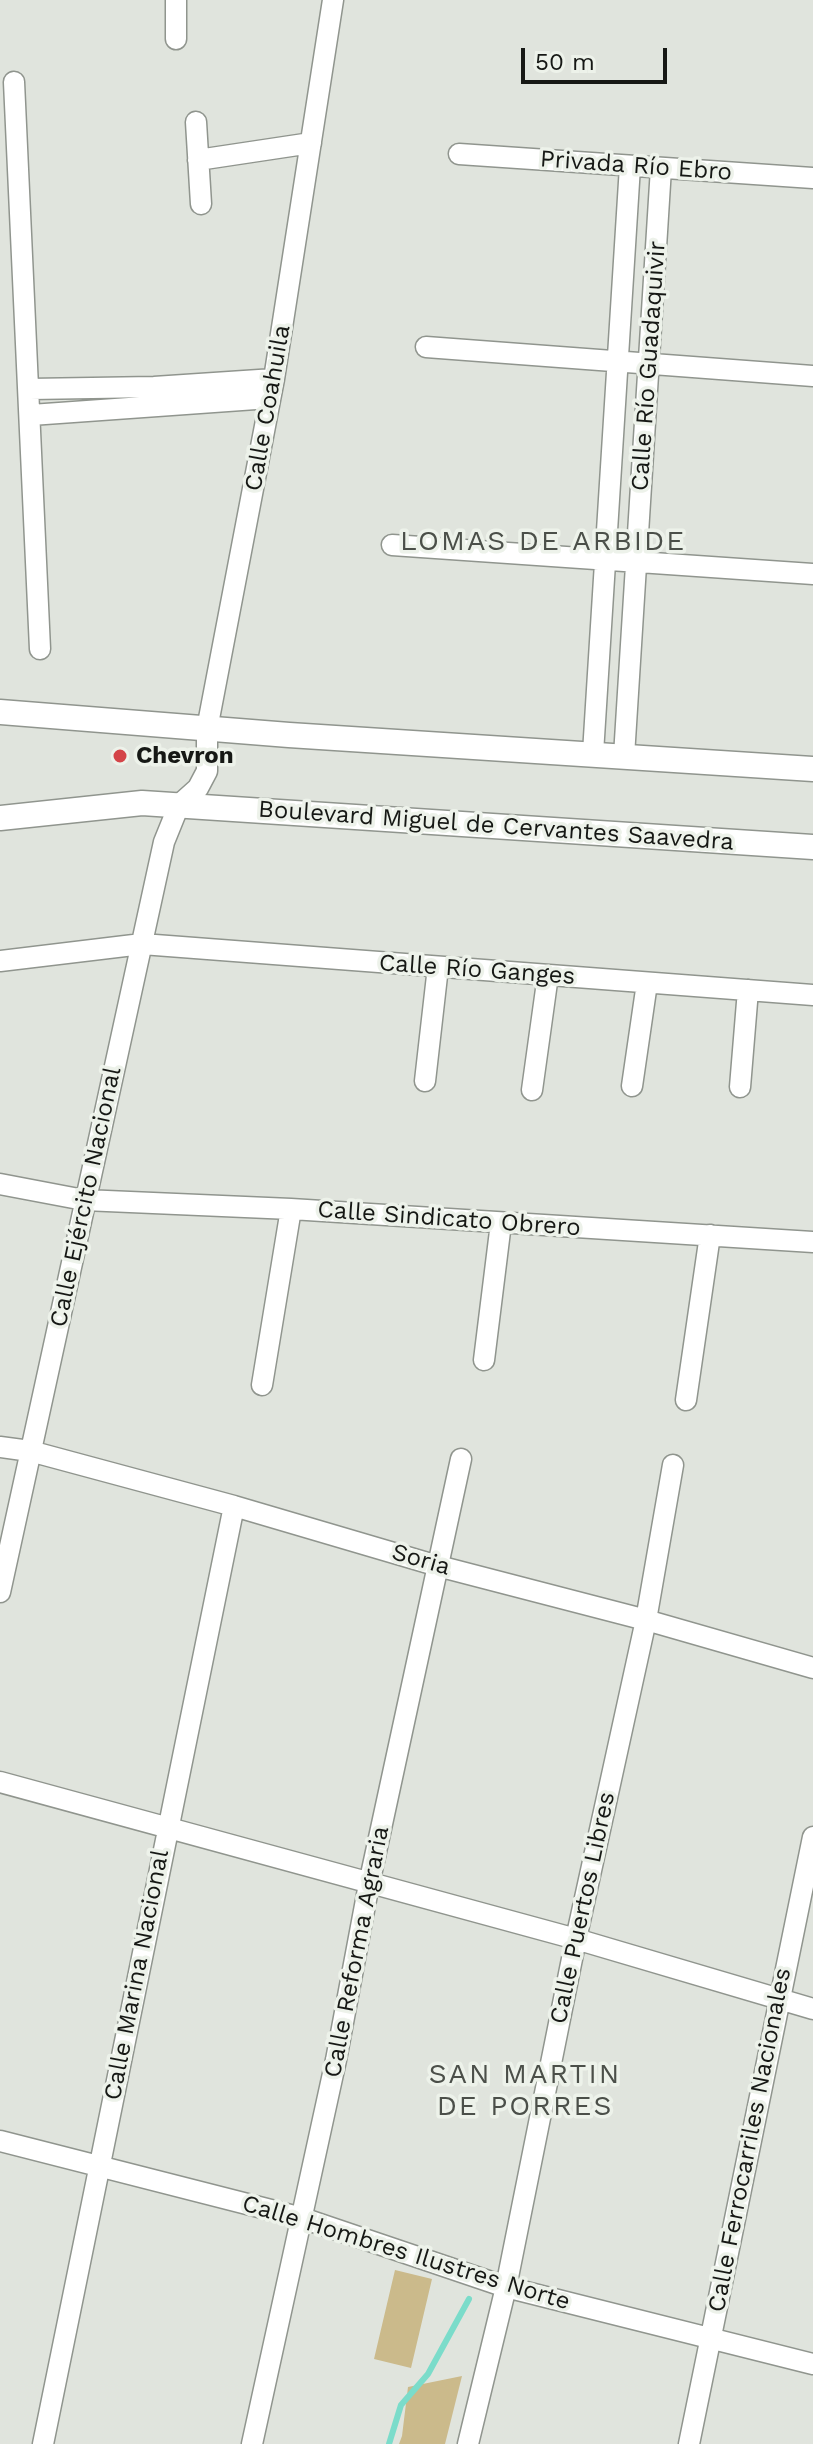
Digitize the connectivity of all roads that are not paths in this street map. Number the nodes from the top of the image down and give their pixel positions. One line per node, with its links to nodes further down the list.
1 (176, 0): 3 (street)
2 (333, 0): 6 (street, Calle Coahuila)
3 (176, 39)
4 (14, 82): 17 (street)
5 (196, 122): 8 (street)
6 (311, 143): 8 (street); 18 (street, Calle Coahuila)
7 (459, 154): 9 (street, Privada Río Ebro)
8 (198, 160): 12 (street)
9 (630, 166): 10 (street, Privada Río Ebro); 14 (street, Calle Río Guadaquivir)
10 (661, 168): 11 (street, Privada Río Ebro); 15 (street, Calle Río Guadaquivir)
11 (813, 178)
12 (201, 204)
13 (426, 347): 14 (street)
14 (618, 362): 15 (street); 21 (street, Calle Río Guadaquivir)
15 (649, 364): 16 (street); 22 (street, Calle Río Guadaquivir)
16 (813, 376)
17 (30, 389): 18 (street); 19 (street)
18 (272, 389): 19 (street); 26 (street, Calle Coahuila)
19 (31, 415): 24 (street)
20 (392, 545): 21 (street)
21 (605, 559): 22 (street); 27 (street, Calle Río Guadaquivir)
22 (636, 562): 23 (street); 28 (street, Calle Río Guadaquivir)
23 (813, 574)
24 (40, 649)
25 (0, 712): 26 (main road)
26 (207, 729): 27 (main road); 30 (street, Calle Coahuila)
27 (593, 753): 28 (main road)
28 (624, 756): 29 (main road)
29 (813, 769)
30 (179, 805): 31 (main road, Boulevard Miguel de Cervantes Saavedra); 32 (main road, Boulevard Miguel de Cervantes Saavedra); 33 (street, Calle Ejército Nacional)
31 (0, 818)
32 (813, 847)
33 (142, 944): 34 (street, Calle Río Ganges); 35 (street, Calle Río Ganges); 45 (street, Calle Ejército Nacional)
34 (0, 961)
35 (438, 967): 36 (street, Calle Río Ganges); 40 (street)
36 (548, 975): 37 (street, Calle Río Ganges); 43 (street)
37 (647, 983): 38 (street, Calle Río Ganges); 41 (street)
38 (748, 990): 39 (street, Calle Río Ganges); 42 (street)
39 (813, 995)
40 (425, 1081)
41 (632, 1086)
42 (740, 1087)
43 (532, 1090)
44 (0, 1184): 45 (street, Calle Sindicato Obrero)
45 (84, 1200): 46 (street, Calle Sindicato Obrero); 54 (street, Calle Ejército Nacional)
46 (291, 1209): 47 (street, Calle Sindicato Obrero); 51 (street)
47 (501, 1223): 48 (street, Calle Sindicato Obrero); 50 (street)
48 (710, 1235): 49 (street, Calle Sindicato Obrero); 52 (street)
49 (813, 1242)
50 (484, 1360)
51 (262, 1385)
52 (686, 1400)
53 (0, 1447): 54 (street, Soria)
54 (30, 1451): 57 (street, Soria); 59 (street, Calle Ejército Nacional)
55 (461, 1459): 58 (street, Calle Reforma Agraria)
56 (673, 1465): 60 (street, Calle Puertos Libres)
57 (234, 1506): 58 (street, Soria); 63 (street, Calle Marina Nacional)
58 (438, 1566): 60 (street, Soria); 65 (street, Calle Reforma Agraria)
59 (0, 1592)
60 (646, 1620): 61 (street, Soria); 66 (street, Calle Puertos Libres)
61 (813, 1668)
62 (0, 1782): 63 (street)
63 (167, 1826): 65 (street); 70 (street, Calle Marina Nacional)
64 (813, 1837): 67 (street, Calle Ferrocarriles Nacionales)
65 (369, 1884): 66 (street); 71 (street, Calle Reforma Agraria)
66 (576, 1939): 67 (street); 72 (street, Calle Puertos Libres)
67 (778, 1999): 68 (street); 73 (street, Calle Ferrocarriles Nacionales)
68 (813, 2009)
69 (0, 2141): 70 (street, Calle Hombres Ilustres Norte)
70 (98, 2166): 71 (street, Calle Hombres Ilustres Norte); 75 (street, Calle Marina Nacional)
71 (302, 2218): 72 (street, Calle Hombres Ilustres Norte); 76 (street, Calle Reforma Agraria)
72 (506, 2287): 73 (street, Calle Hombres Ilustres Norte); 77 (street, Calle Puertos Libres)
73 (710, 2336): 74 (street, Calle Hombres Ilustres Norte); 78 (street, Calle Ferrocarriles Nacionales)
74 (813, 2364)
75 (43, 2444)
76 (252, 2444)
77 (468, 2444)
78 (689, 2444)

